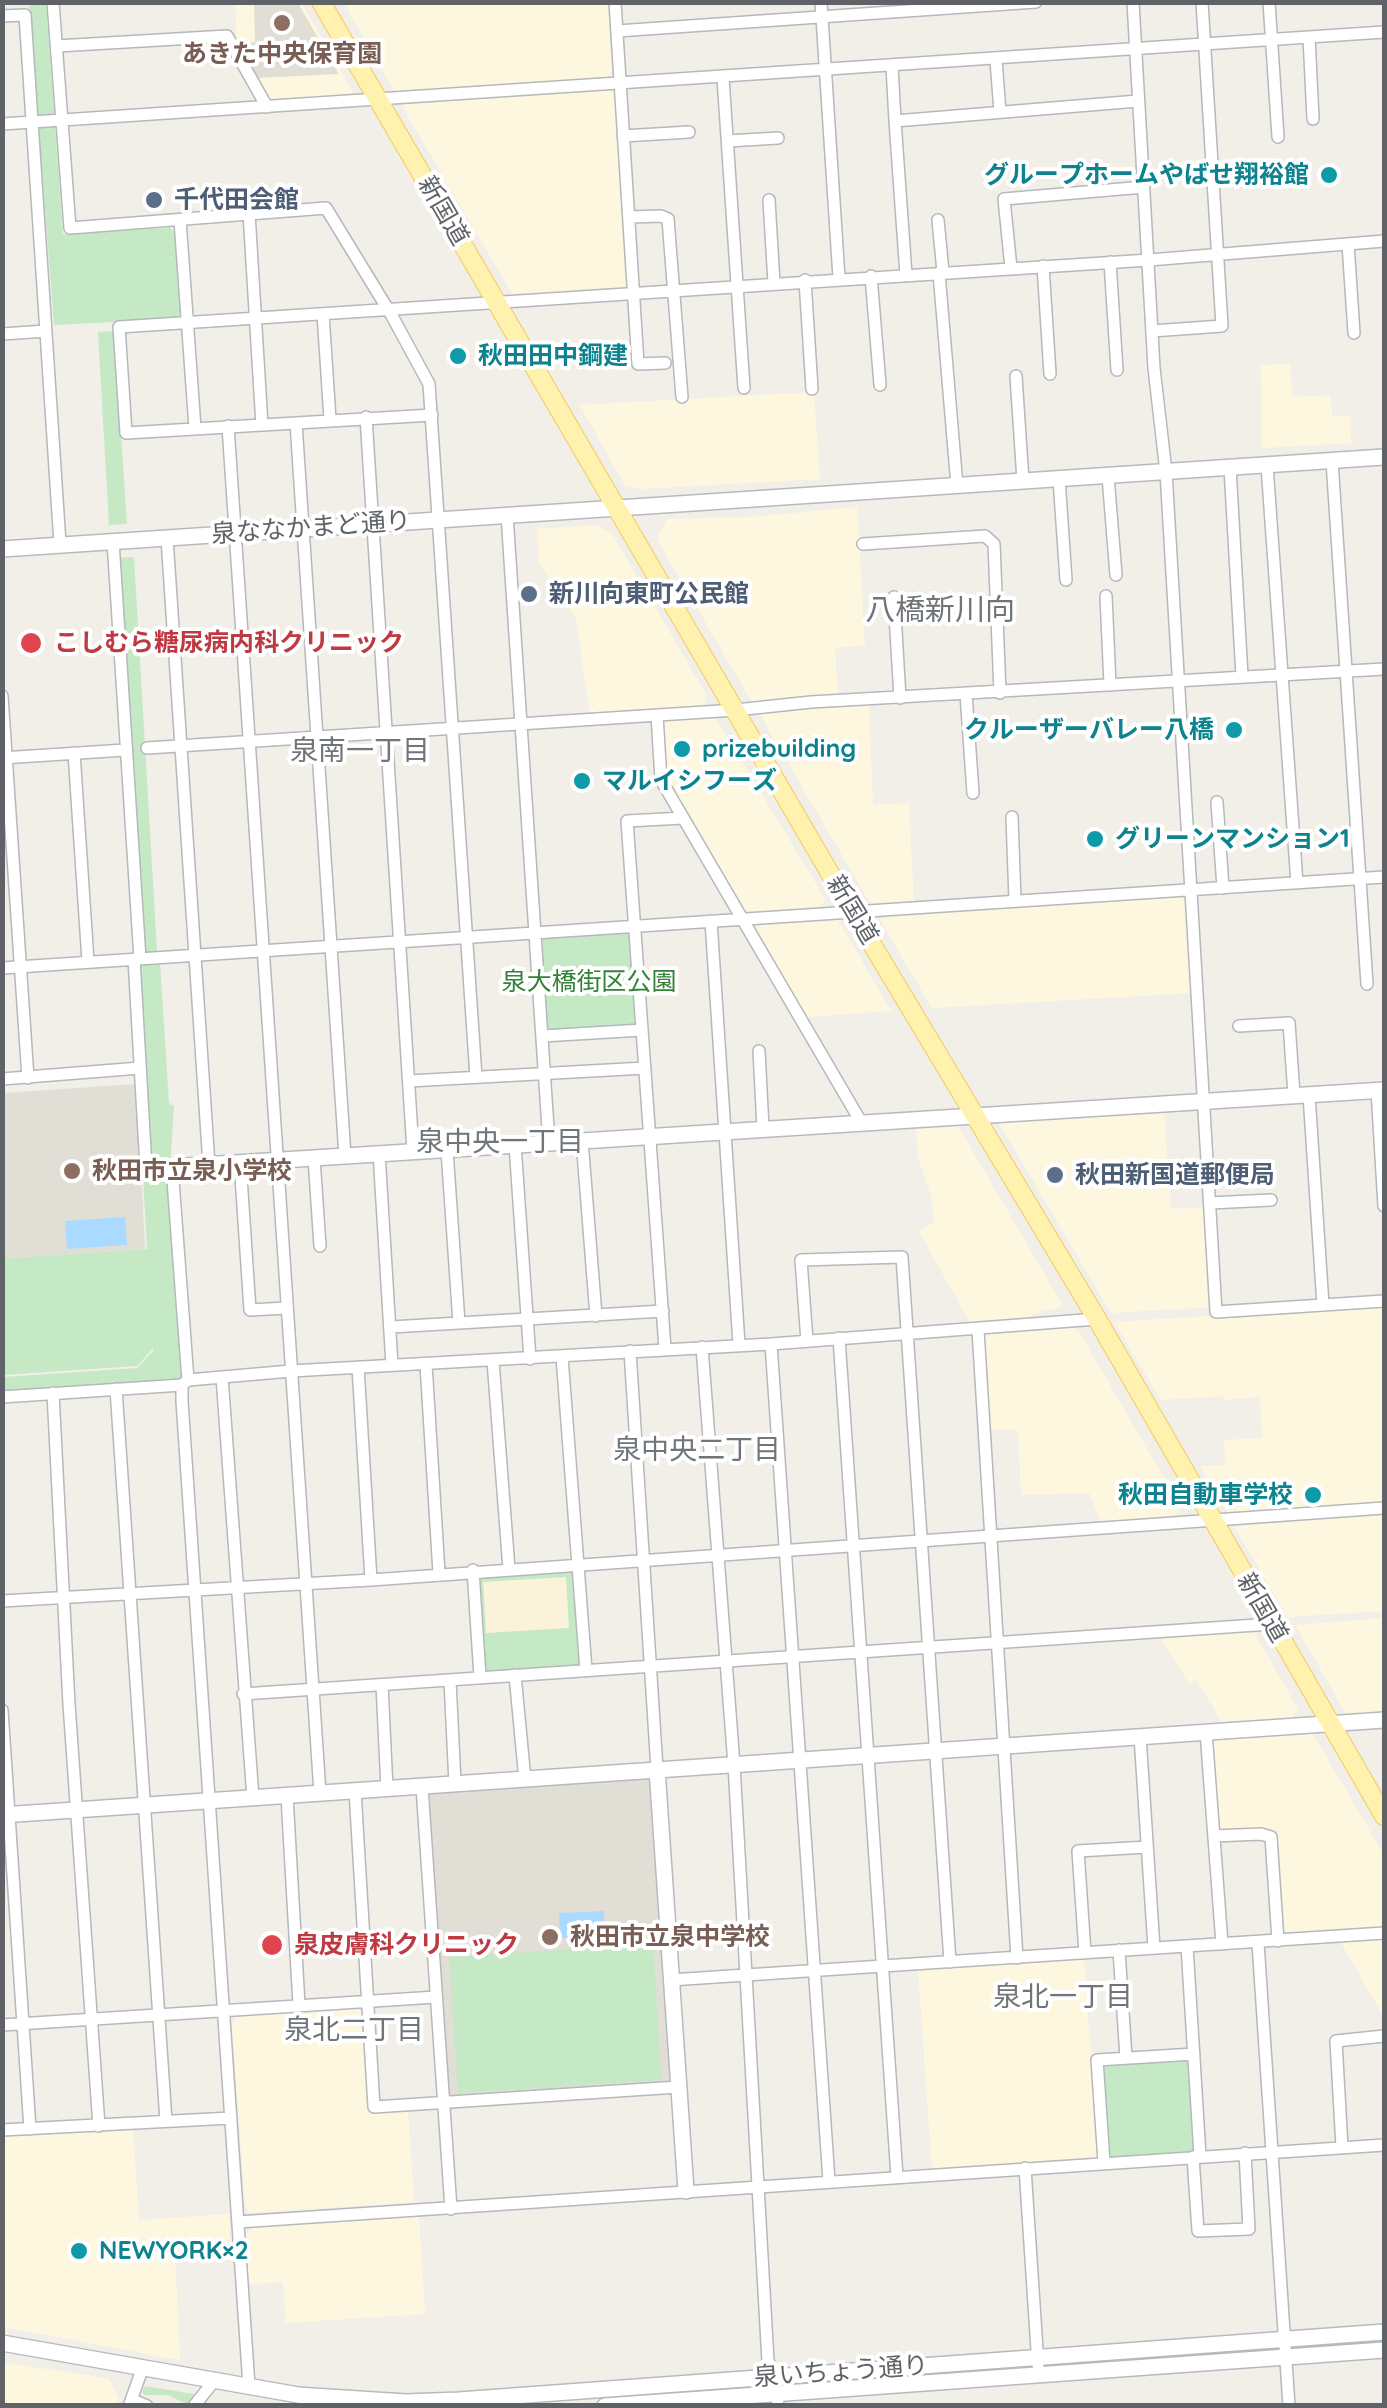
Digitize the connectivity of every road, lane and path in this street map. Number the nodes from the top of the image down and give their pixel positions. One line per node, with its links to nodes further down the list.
1 (53, 2): 17 (street)
2 (320, 2): 24 (main road, 新国道)
3 (615, 2): 12 (street)
4 (821, 2): 11 (street)
5 (1036, 2): 9 (street)
6 (1133, 2): 18 (street)
7 (1202, 2): 16 (street)
8 (1269, 2): 15 (street)
9 (890, 7): 11 (street)
10 (2, 16): 31 (street)
11 (822, 17): 12 (street); 21 (street)
12 (617, 31): 23 (street)
13 (1384, 32): 14 (street)
14 (1309, 37): 15 (street); 28 (street)
15 (1272, 39): 16 (street); 36 (street)
16 (1205, 44): 18 (street); 46 (street)
17 (56, 46): 26 (street); 29 (street)
18 (1135, 48): 19 (street); 25 (street)
19 (996, 60): 20 (street); 27 (street)
20 (892, 66): 21 (street); 30 (street)
21 (826, 72): 22 (street); 54 (street)
22 (722, 78): 23 (street); 37 (street)
23 (619, 84): 24 (street); 34 (street)
24 (378, 100): 26 (street); 60 (main road, 新国道)
25 (1138, 101): 27 (street); 38 (street)
26 (267, 107): 29 (street)
27 (1000, 112): 30 (street)
28 (1314, 119)
29 (61, 120): 31 (street); 42 (street)
30 (895, 121): 52 (street)
31 (31, 122): 32 (street); 66 (street)
32 (2, 124)
33 (689, 132): 34 (street)
34 (623, 136): 41 (street)
35 (778, 138): 37 (street)
36 (1278, 138)
37 (728, 141): 57 (street)
38 (1144, 187): 47 (street); 50 (street)
39 (769, 200): 56 (street)
40 (249, 213): 42 (street); 61 (street); 63 (street)
41 (630, 218): 58 (street); 59 (street)
42 (180, 220): 64 (street)
43 (938, 220): 51 (street)
44 (1384, 241): 45 (street)
45 (1348, 244): 46 (street); 67 (street)
46 (1217, 254): 47 (street); 65 (street)
47 (1148, 260): 48 (street); 65 (street)
48 (1110, 262): 49 (street); 70 (street)
49 (1043, 266): 50 (street); 71 (street)
50 (1011, 268): 51 (street)
51 (941, 273): 52 (street); 92 (street)
52 (906, 275): 53 (street)
53 (871, 276): 54 (street); 73 (street)
54 (839, 278): 55 (street)
55 (805, 280): 56 (street); 75 (street)
56 (774, 282): 57 (street)
57 (739, 285): 58 (street); 74 (street)
58 (675, 290): 59 (street); 76 (street)
59 (636, 292): 60 (street); 69 (street)
60 (495, 302): 61 (street); 93 (main road, 新国道)
61 (388, 309): 62 (street); 77 (street)
62 (323, 314): 63 (street); 79 (street)
63 (255, 316): 64 (street); 81 (street)
64 (188, 322): 83 (street); 83 (street)
65 (1152, 330): 88 (street)
66 (46, 331): 68 (street); 101 (street)
67 (1354, 333)
68 (2, 334)
69 (665, 363)
70 (1117, 370)
71 (1050, 374)
72 (1016, 376): 91 (street)
73 (880, 385)
74 (744, 388)
75 (812, 389)
76 (682, 398)
77 (432, 414): 78 (street); 95 (street)
78 (366, 417): 79 (street); 96 (street)
79 (330, 419): 80 (street)
80 (296, 422): 81 (street); 97 (street)
81 (262, 425): 82 (street)
82 (228, 426): 83 (street); 98 (street)
83 (195, 428)
84 (1384, 456): 85 (street, 泉ななかまど通り)
85 (1332, 461): 86 (street, 泉ななかまど通り); 109 (street)
86 (1266, 466): 87 (street, 泉ななかまど通り); 110 (street)
87 (1230, 468): 88 (street, 泉ななかまど通り); 111 (street)
88 (1166, 472): 89 (street, 泉ななかまど通り); 112 (street)
89 (1108, 476): 90 (street, 泉ななかまど通り); 104 (street)
90 (1059, 479): 91 (street, 泉ななかまど通り); 105 (street)
91 (1023, 482): 92 (street, 泉ななかまど通り)
92 (956, 486): 93 (street, 泉ななかまど通り)
93 (619, 510): 94 (street, 泉ななかまど通り); 118 (main road, 新国道)
94 (507, 515): 95 (street, 泉ななかまど通り); 120 (street)
95 (439, 519): 96 (street, 泉ななかまど通り); 121 (street)
96 (371, 524): 97 (street, 泉ななかまど通り); 122 (street)
97 (302, 528): 98 (street, 泉ななかまど通り); 123 (street)
98 (234, 533): 99 (street, 泉ななかまど通り); 124 (street)
99 (167, 538): 100 (street, 泉ななかまど通り); 125 (street)
100 (113, 541): 101 (street, 泉ななかまど通り); 127 (street)
101 (60, 544): 103 (street, 泉ななかまど通り)
102 (863, 544): 114 (street)
103 (2, 549)
104 (1116, 575)
105 (1066, 580)
106 (1106, 596): 113 (street)
107 (894, 597): 117 (street)
108 (1384, 668): 109 (street)
109 (1346, 671): 110 (street); 135 (street)
110 (1282, 674): 111 (street); 136 (street)
111 (1242, 676): 112 (street)
112 (1178, 680): 113 (street); 138 (street)
113 (1110, 685): 114 (street)
114 (1000, 693): 115 (street)
115 (966, 694): 117 (street); 130 (street)
116 (2, 696): 129 (street)
117 (900, 698): 118 (street)
118 (736, 710): 119 (street); 140 (main road, 新国道)
119 (656, 715): 120 (street); 133 (street)
120 (520, 723): 121 (street); 144 (street)
121 (453, 726): 122 (street); 145 (street)
122 (386, 732): 123 (street); 146 (street)
123 (316, 736): 124 (street); 147 (street)
124 (249, 742): 125 (street); 148 (street)
125 (181, 746): 126 (street); 149 (street)
126 (147, 748)
127 (125, 750): 128 (street); 150 (street)
128 (74, 753): 129 (street); 151 (street)
129 (5, 758): 152 (street)
130 (973, 793)
131 (1217, 802): 137 (street)
132 (1012, 817): 139 (street)
133 (683, 818): 141 (street); 143 (street)
134 (1384, 877): 135 (street)
135 (1360, 878): 136 (street); 154 (street)
136 (1297, 883): 137 (street)
137 (1222, 888): 138 (street)
138 (1191, 890): 139 (street); 168 (street)
139 (1015, 900): 140 (street)
140 (852, 911): 141 (street); 169 (main road, 新国道)
141 (743, 918): 142 (street); 170 (street)
142 (710, 920): 143 (street); 172 (street)
143 (634, 925): 144 (street); 156 (street)
144 (535, 932): 145 (street); 157 (street)
145 (466, 936): 146 (street); 162 (street)
146 (400, 940): 147 (street); 165 (street)
147 (331, 945): 148 (street); 180 (street)
148 (263, 950): 149 (street); 182 (street)
149 (196, 954): 150 (street); 184 (street)
150 (137, 959): 151 (street); 159 (street)
151 (88, 961): 152 (street)
152 (20, 966): 153 (street); 163 (street)
153 (2, 968)
154 (1367, 984)
155 (1239, 1026): 167 (street)
156 (642, 1030): 157 (street); 160 (street)
157 (543, 1036): 161 (street)
158 (759, 1051): 171 (street)
159 (140, 1068): 163 (street); 185 (street)
160 (645, 1068): 161 (street); 173 (street)
161 (545, 1073): 162 (street); 175 (street)
162 (476, 1076): 165 (street)
163 (28, 1078): 164 (street)
164 (2, 1080)
165 (409, 1081): 178 (street)
166 (1381, 1090): 167 (street); 188 (street)
167 (1302, 1095): 168 (street); 191 (street)
168 (1205, 1101): 169 (street); 187 (street)
169 (973, 1114): 170 (street); 196 (main road, 新国道)
170 (861, 1122): 171 (street)
171 (762, 1128): 172 (street)
172 (725, 1131): 173 (street); 203 (street)
173 (650, 1136): 174 (street); 193 (street)
174 (582, 1140): 175 (street); 194 (street)
175 (549, 1143): 176 (street)
176 (515, 1146): 177 (street); 195 (street)
177 (447, 1150): 178 (street); 197 (street)
178 (414, 1151): 179 (street)
179 (379, 1154): 180 (street); 198 (street)
180 (345, 1156): 181 (street)
181 (314, 1158): 182 (street); 189 (street)
182 (278, 1160): 183 (street); 192 (street)
183 (240, 1162): 184 (street); 192 (street)
184 (209, 1165): 185 (street)
185 (172, 1167): 216 (street)
186 (1271, 1200): 187 (street)
187 (1210, 1203): 191 (street)
188 (1384, 1206)
189 (320, 1246)
190 (1384, 1301): 191 (street)
191 (1323, 1305)
192 (286, 1308): 214 (street)
193 (663, 1312): 194 (street); 206 (street)
194 (596, 1316): 195 (street)
195 (527, 1319): 197 (street); 209 (street)
196 (1097, 1319): 199 (street); 221 (main road, 新国道)
197 (459, 1322): 198 (street)
198 (390, 1328): 212 (street)
199 (978, 1330): 200 (street); 222 (street)
200 (907, 1334): 201 (street); 202 (street); 223 (street)
201 (839, 1338): 202 (street); 224 (street)
202 (807, 1340): 204 (street)
203 (739, 1344): 204 (street); 205 (street)
204 (771, 1344): 225 (street)
205 (702, 1346): 206 (street); 226 (street)
206 (665, 1349): 207 (street)
207 (630, 1351): 208 (street); 227 (street)
208 (562, 1356): 209 (street); 228 (street)
209 (530, 1359): 210 (street)
210 (493, 1361): 211 (street); 229 (street)
211 (426, 1364): 212 (street); 231 (street)
212 (392, 1366): 213 (street)
213 (358, 1367): 214 (street); 232 (street)
214 (291, 1371): 215 (street); 233 (street)
215 (222, 1377): 216 (street); 234 (street)
216 (185, 1382): 217 (street); 235 (street)
217 (116, 1390): 218 (street); 236 (street)
218 (53, 1393): 219 (street); 237 (street)
219 (2, 1397)
220 (1384, 1508): 221 (street)
221 (1212, 1520): 222 (street); 239 (main road, 新国道)
222 (989, 1536): 223 (street); 240 (street)
223 (922, 1540): 224 (street); 241 (street)
224 (854, 1544): 225 (street); 242 (street)
225 (787, 1550): 226 (street); 243 (street)
226 (717, 1554): 227 (street); 244 (street)
227 (643, 1558): 228 (street); 245 (street)
228 (576, 1564): 229 (street); 246 (street)
229 (509, 1569): 230 (street)
230 (473, 1570): 231 (street); 248 (street)
231 (439, 1573): 232 (street)
232 (370, 1580): 233 (street)
233 (306, 1582): 234 (street); 251 (street)
234 (238, 1586): 235 (street); 252 (street)
235 (197, 1589): 236 (street); 272 (street)
236 (131, 1594): 237 (street); 273 (street)
237 (65, 1597): 238 (street); 274 (street)
238 (2, 1601)
239 (1272, 1624): 240 (street); 255 (main road, 新国道)
240 (996, 1641): 241 (street); 258 (street)
241 (930, 1646): 242 (street); 259 (street)
242 (860, 1650): 243 (street); 260 (street)
243 (793, 1656): 244 (street); 261 (street)
244 (725, 1661): 245 (street); 262 (street)
245 (650, 1666): 246 (street); 263 (street)
246 (586, 1670): 247 (street)
247 (515, 1675): 248 (street); 264 (street)
248 (480, 1677): 249 (street)
249 (450, 1680): 250 (street); 265 (street)
250 (382, 1685): 251 (street); 267 (street)
251 (313, 1688): 252 (street); 269 (street)
252 (242, 1694): 271 (street)
253 (2, 1710): 275 (street)
254 (1384, 1720): 255 (street)
255 (1330, 1724): 256 (street); 276 (main road, 新国道)
256 (1206, 1732): 257 (street); 277 (street)
257 (1140, 1736): 258 (street); 278 (street)
258 (1003, 1745): 259 (street); 287 (street)
259 (937, 1750): 260 (street); 288 (street)
260 (868, 1755): 261 (street); 289 (street)
261 (800, 1760): 262 (street); 290 (street)
262 (734, 1765): 263 (street); 291 (street)
263 (658, 1769): 264 (street); 292 (street)
264 (525, 1780): 265 (street)
265 (455, 1784): 266 (street)
266 (422, 1787): 267 (street); 293 (street)
267 (387, 1789): 268 (street)
268 (354, 1792): 269 (street); 294 (street)
269 (320, 1793): 270 (street)
270 (287, 1796): 271 (street); 295 (street)
271 (252, 1798): 272 (street)
272 (211, 1800): 273 (street); 296 (street)
273 (146, 1804): 274 (street); 297 (street)
274 (78, 1808): 275 (street); 298 (street)
275 (6, 1814): 299 (street)
276 (1384, 1816)
277 (1214, 1836): 280 (street); 282 (street)
278 (1147, 1847): 284 (street); 286 (street)
279 (1384, 1933): 280 (street)
280 (1278, 1941): 281 (street)
281 (1258, 1943): 282 (street); 313 (street)
282 (1222, 1944): 283 (street)
283 (1187, 1946): 284 (street); 302 (street)
284 (1154, 1948): 285 (street)
285 (1119, 1950): 286 (street); 303 (street)
286 (1085, 1953): 287 (street)
287 (1017, 1958): 288 (street)
288 (950, 1962): 289 (street)
289 (882, 1967): 290 (street); 318 (street)
290 (815, 1972): 291 (street); 319 (street)
291 (746, 1975): 292 (street); 320 (street)
292 (670, 1980): 304 (street)
293 (436, 1997): 294 (street); 305 (street)
294 (368, 2001): 295 (street); 305 (street)
295 (299, 2005): 296 (street)
296 (224, 2010): 297 (street); 306 (street)
297 (159, 2014): 298 (street); 307 (street)
298 (90, 2019): 299 (street); 308 (street)
299 (25, 2023): 300 (street); 309 (street)
300 (2, 2025)
301 (1384, 2036): 312 (street)
302 (1194, 2054): 303 (street); 315 (street)
303 (1126, 2058): 316 (street)
304 (678, 2086): 305 (street); 321 (street)
305 (443, 2103): 322 (street)
306 (231, 2118): 307 (street); 323 (street)
307 (166, 2121): 308 (street)
308 (98, 2126): 309 (street)
309 (30, 2129): 310 (street)
310 (2, 2130)
311 (1384, 2145): 312 (street)
312 (1342, 2147): 313 (street)
313 (1271, 2152): 314 (street); 326 (street)
314 (1246, 2153): 315 (street); 315 (street)
315 (1196, 2156): 316 (street)
316 (1104, 2162): 317 (street)
317 (1025, 2168): 318 (street); 328 (street)
318 (897, 2176): 319 (street)
319 (829, 2181): 320 (street)
320 (759, 2186): 321 (street); 332 (street)
321 (686, 2190): 322 (street)
322 (451, 2209): 323 (street)
323 (238, 2222): 331 (street)
324 (1384, 2332): 326 (street, 泉いちょう通り)
325 (2, 2343): 329 (street, 泉いちょう通り)
326 (1284, 2349): 327 (street, 泉いちょう通り); 328 (street, 泉いちょう通り); 339 (street)
327 (1384, 2350)
328 (1038, 2366): 332 (street, 泉いちょう通り)
329 (143, 2367): 330 (street, 泉いちょう通り); 334 (street)
330 (214, 2380): 331 (street, 泉いちょう通り); 336 (street)
331 (250, 2386): 333 (street, 泉いちょう通り)
332 (777, 2392): 333 (street, 泉いちょう通り); 338 (street, 泉いちょう通り)
333 (297, 2395): 337 (street, 泉いちょう通り)
334 (131, 2402): 335 (street)
335 (148, 2406)
336 (194, 2406)
337 (345, 2406)
338 (604, 2406)
339 (1288, 2406)

